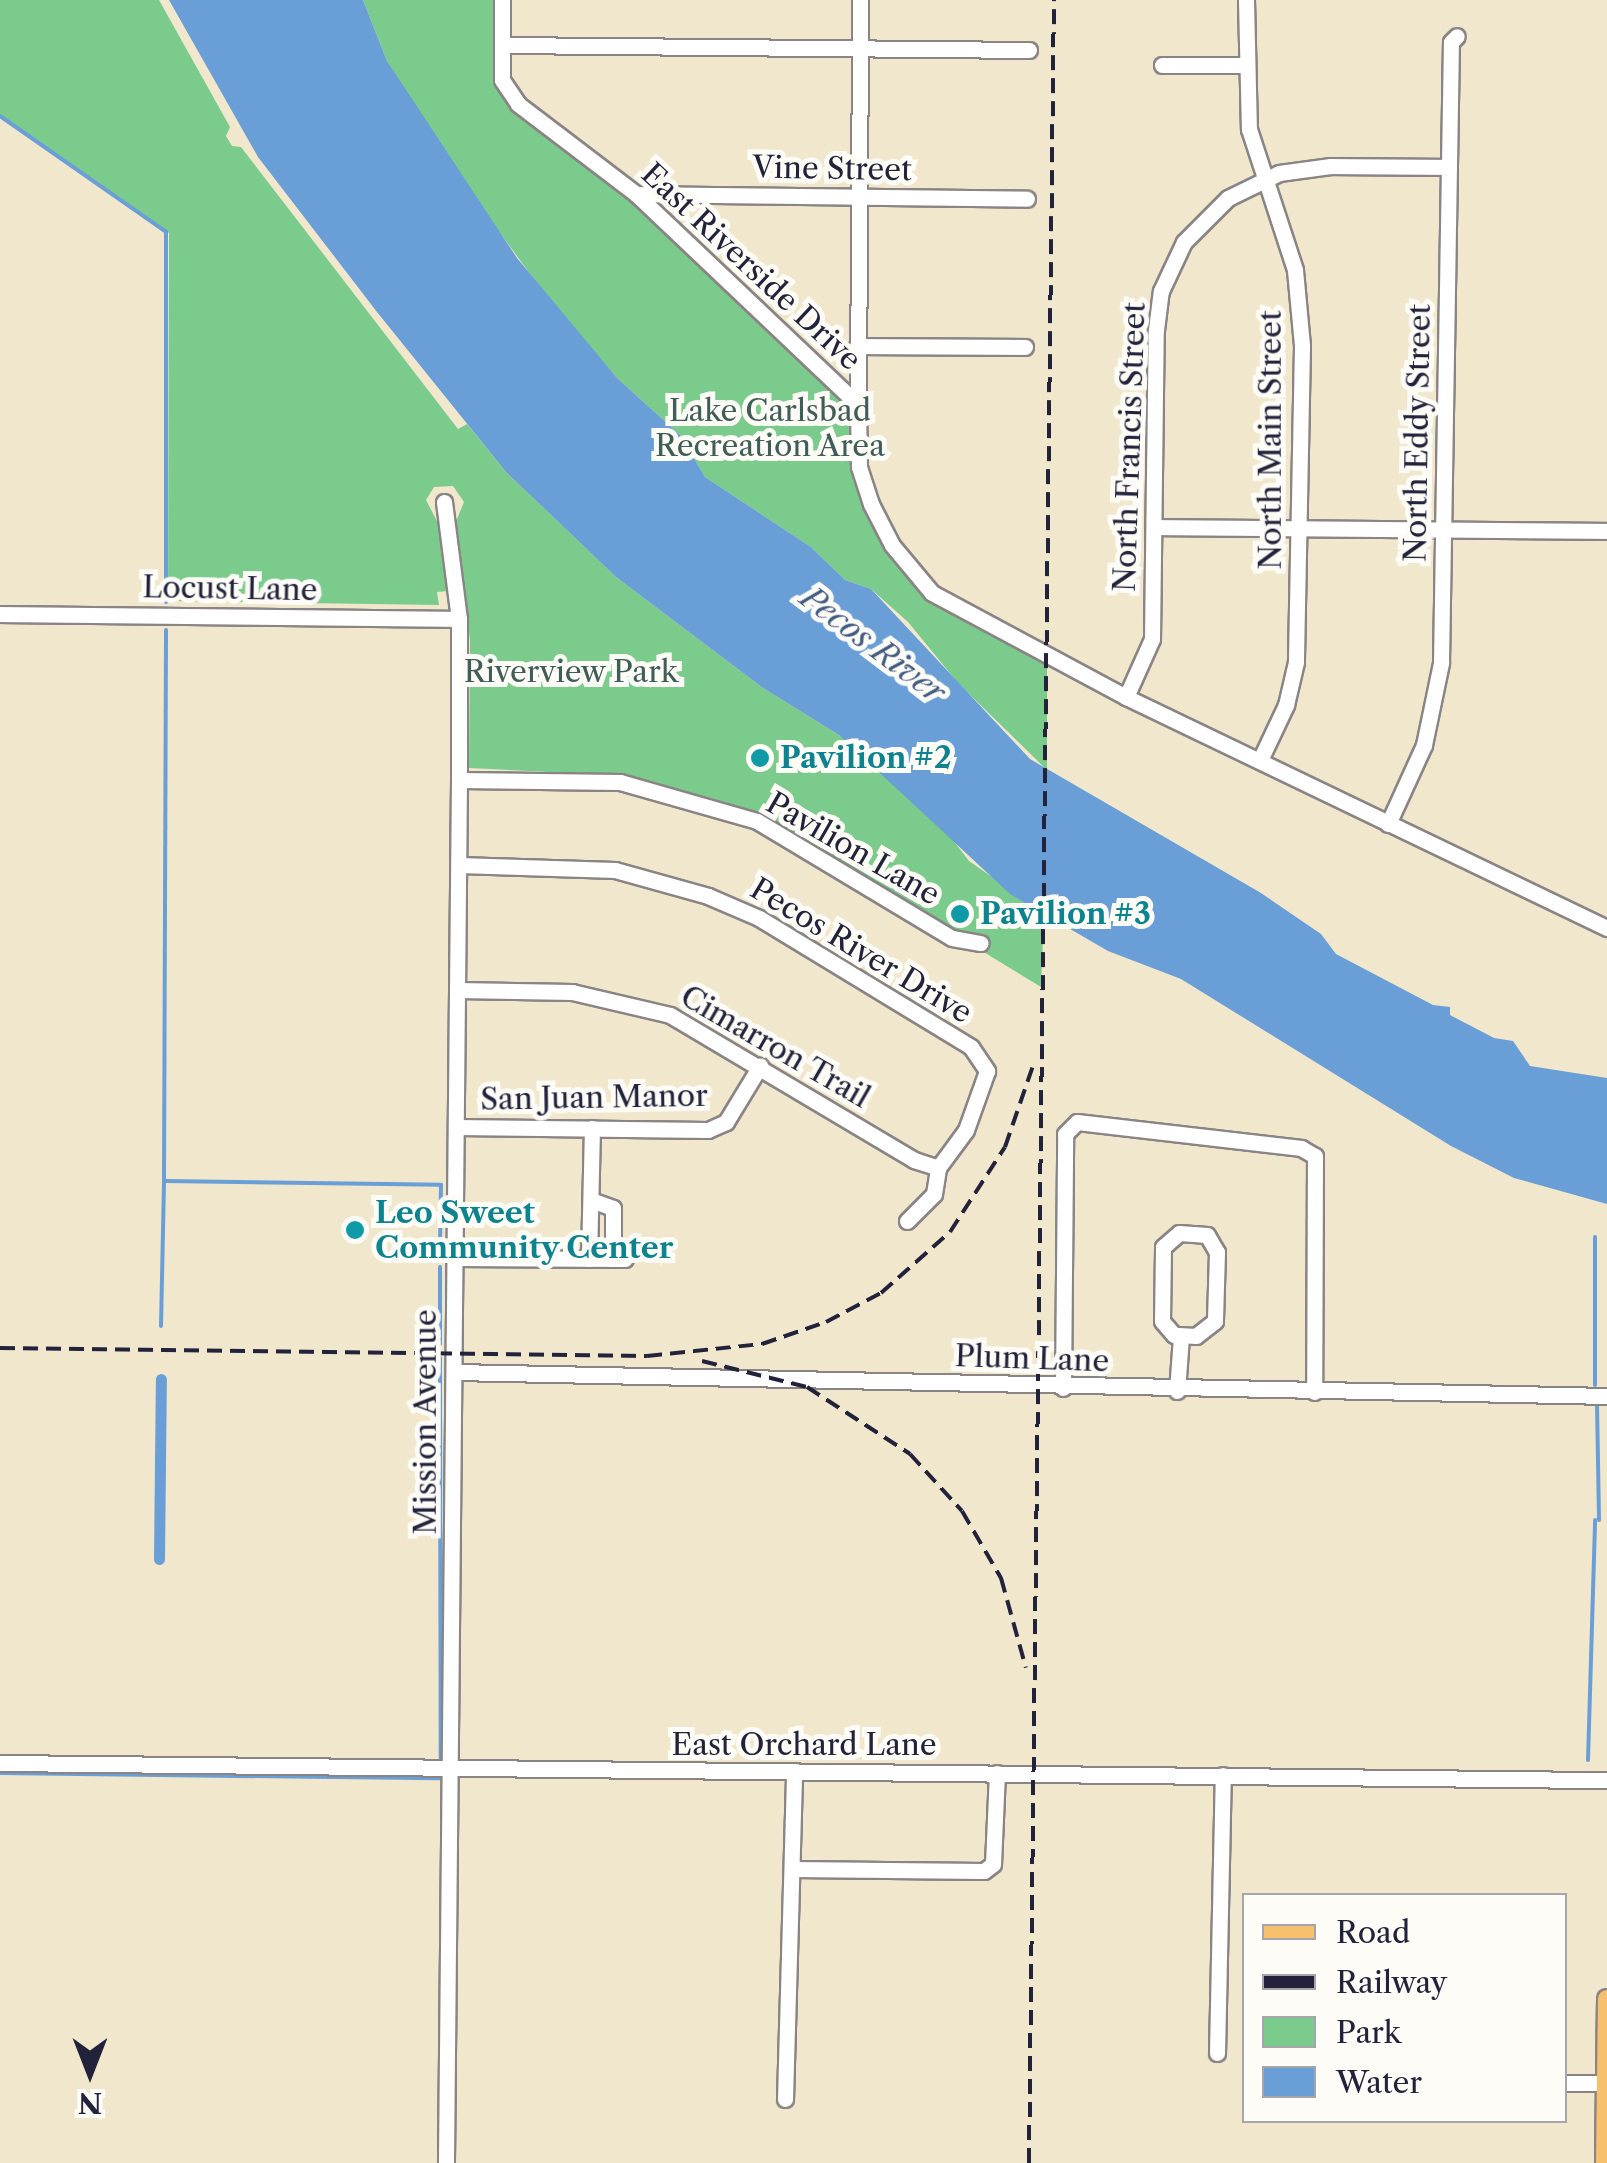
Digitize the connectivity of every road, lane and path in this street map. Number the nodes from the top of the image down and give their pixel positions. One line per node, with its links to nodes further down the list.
1 (502, 0): 5 (street, East Riverside Drive)
2 (860, 0): 6 (street)
3 (1246, 0): 9 (street, North Main Street)
4 (1457, 36): 10 (street, North Eddy Street)
5 (502, 46): 6 (street); 12 (street, East Riverside Drive)
6 (860, 48): 7 (street); 13 (street)
7 (1029, 50)
8 (1162, 65): 9 (street)
9 (1246, 65): 11 (street, North Main Street)
10 (1449, 168): 11 (street); 21 (street, North Eddy Street)
11 (1264, 178): 19 (street, North Francis Street); 20 (street, North Main Street)
12 (636, 194): 13 (street, Vine Street); 17 (street, East Riverside Drive)
13 (858, 197): 14 (street, Vine Street); 15 (street)
14 (1027, 199)
15 (858, 346): 16 (street); 17 (street)
16 (1025, 347)
17 (858, 404): 25 (street, East Riverside Drive)
18 (444, 502): 24 (street, Mission Avenue)
19 (1154, 526): 20 (street); 25 (street, North Francis Street)
20 (1299, 528): 21 (street); 26 (street, North Main Street)
21 (1444, 529): 22 (street); 28 (street, North Eddy Street)
22 (1607, 531)
23 (0, 614): 24 (street, Locust Lane)
24 (459, 619): 27 (street, Mission Avenue)
25 (1126, 697): 26 (street, East Riverside Drive)
26 (1260, 760): 28 (street, East Riverside Drive)
27 (460, 780): 29 (street, Mission Avenue); 31 (street, Pavilion Lane)
28 (1388, 824): 30 (street, East Riverside Drive)
29 (459, 865): 32 (street, Mission Avenue); 36 (street, Pecos River Drive)
30 (1607, 928)
31 (981, 943)
32 (457, 990): 33 (street, Cimarron Trail); 34 (street, Mission Avenue)
33 (760, 1066): 35 (street, San Juan Manor); 36 (street, Cimarron Trail)
34 (456, 1127): 35 (street, San Juan Manor); 39 (street, Mission Avenue)
35 (592, 1128): 37 (street)
36 (938, 1168): 38 (street, Pecos River Drive)
37 (590, 1200): 40 (street); 40 (street)
38 (907, 1221)
39 (455, 1258): 40 (street); 42 (street, Mission Avenue)
40 (589, 1259)
41 (1181, 1337): 41 (street); 44 (street)
42 (454, 1372): 43 (street, Plum Lane); 48 (street, Mission Avenue)
43 (1063, 1388): 44 (street, Plum Lane); 45 (street)
44 (1177, 1390): 45 (street, Plum Lane)
45 (1314, 1392): 46 (street, Plum Lane)
46 (1607, 1396)
47 (0, 1763): 48 (street, East Orchard Lane)
48 (452, 1768): 49 (street, East Orchard Lane); 59 (street, Mission Avenue)
49 (794, 1773): 50 (street, East Orchard Lane); 53 (street)
50 (997, 1774): 51 (street, East Orchard Lane); 53 (street)
51 (1223, 1775): 52 (street, East Orchard Lane); 55 (street)
52 (1607, 1780)
53 (792, 1869): 58 (street)
54 (1607, 2000): 57 (main road)
55 (1217, 2053)
56 (1567, 2083): 57 (street)
57 (1606, 2084): 60 (main road)
58 (785, 2098)
59 (446, 2163)
60 (1606, 2163)

